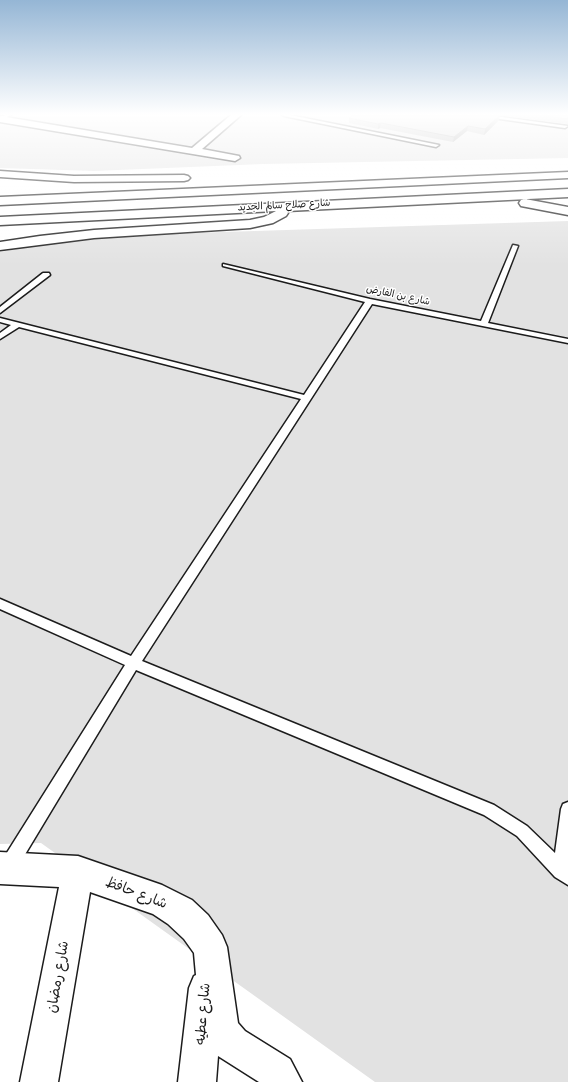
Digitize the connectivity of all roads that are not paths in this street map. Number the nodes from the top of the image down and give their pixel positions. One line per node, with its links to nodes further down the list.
1 (476, 168): 6 (main road)
2 (0, 174): 4 (main road)
3 (566, 175): 6 (main road, شارع صلاح سالم الجديد)
4 (195, 178)
5 (220, 180): 7 (main road)
6 (453, 180): 7 (main road, شارع صلاح سالم الجديد)
7 (271, 188): 10 (main road, شارع صلاح سالم الجديد)
8 (568, 193): 9 (main road, شارع صلاح سالم الجديد)
9 (501, 196): 11 (main road, شارع صلاح سالم الجديد); 12 (main road)
10 (0, 201)
11 (290, 206): 13 (main road, شارع صلاح سالم الجديد); 14 (main road)
12 (568, 211)
13 (0, 221)
14 (0, 246)
15 (515, 246): 22 (lane)
16 (225, 266): 18 (lane, شارع بن الفارض)
17 (46, 275): 19 (lane)
18 (370, 301): 22 (lane, شارع بن الفارض); 25 (lane)
19 (0, 310)
20 (0, 320): 21 (lane)
21 (18, 324): 23 (lane); 25 (lane)
22 (484, 324): 24 (lane, شارع بن الفارض)
23 (0, 338)
24 (568, 341)
25 (306, 398): 27 (lane)
26 (0, 604): 27 (lane)
27 (133, 662): 29 (lane); 31 (lane)
28 (568, 809): 31 (lane)
29 (4, 868): 30 (main road, شارع حافظ)
30 (78, 872): 32 (main road, شارع حافظ); 33 (main road, شارع رمضان)
31 (565, 874)
32 (210, 947): 34 (main road, شارع عطيه); 35 (main road, شارع حافظ)
33 (39, 1082)
34 (198, 1082)
35 (283, 1082)

